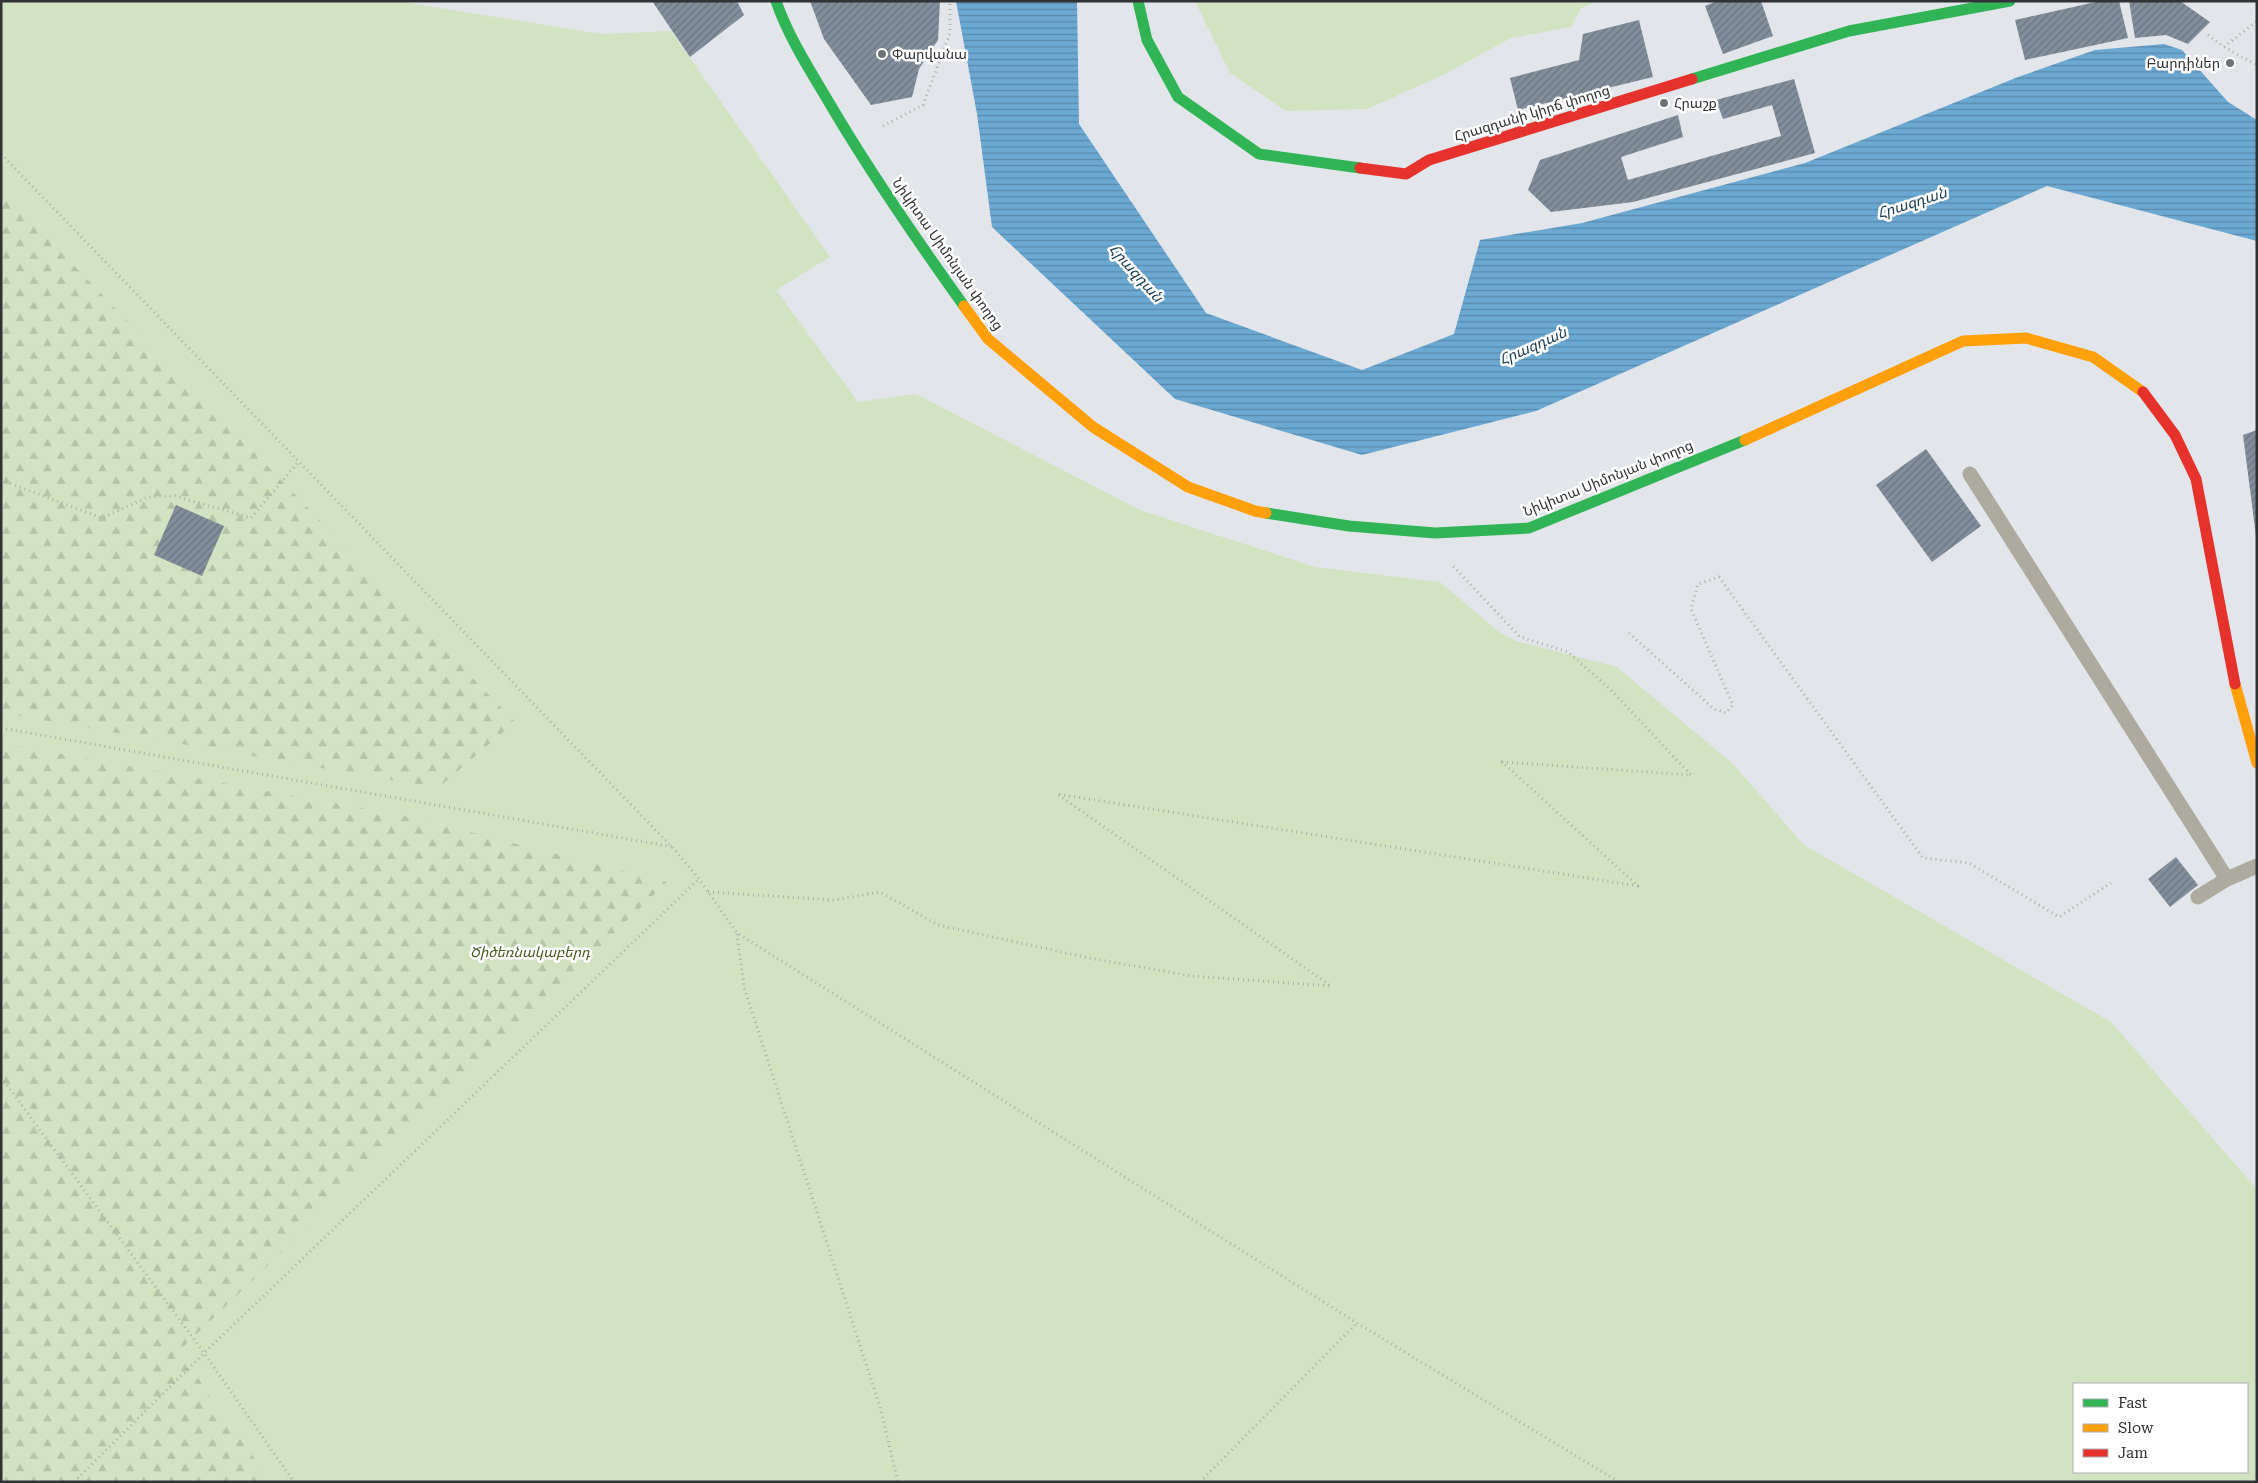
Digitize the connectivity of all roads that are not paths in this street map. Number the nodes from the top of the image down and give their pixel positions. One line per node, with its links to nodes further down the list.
1 (776, 1): 5 (street, Նիկիտա Սիմոնյան փողոց)
2 (1138, 1): 3 (street, Հրազդանի կիրճ փողոց)
3 (2010, 1)
4 (1970, 474): 7 (lane)
5 (2257, 763)
6 (2257, 866): 7 (lane)
7 (2227, 879): 8 (lane)
8 (2198, 897)

